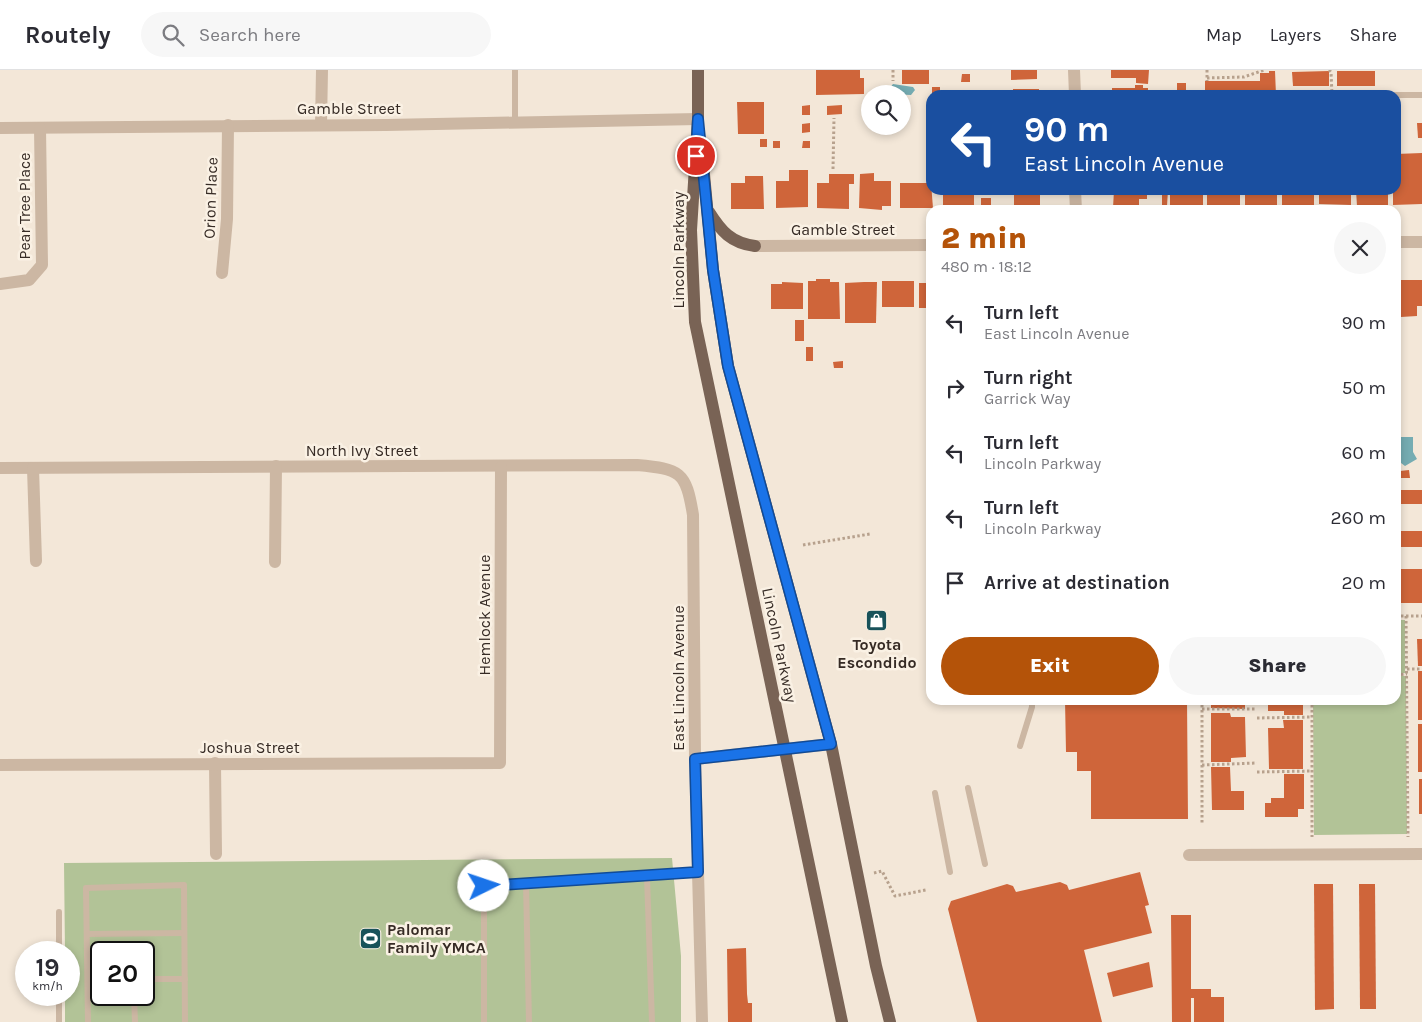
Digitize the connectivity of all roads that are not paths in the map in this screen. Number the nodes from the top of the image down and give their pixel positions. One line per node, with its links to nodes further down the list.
1 (322, 70): 11 (street)
2 (515, 70): 9 (lane)
3 (698, 70): 8 (main road)
4 (1074, 70): 5 (street)
5 (1075, 90)
6 (1401, 95): 7 (lane)
7 (1422, 95)
8 (698, 119): 9 (street, Gamble Street); 14 (main road, Lincoln Parkway); 31 (main road, Lincoln Parkway)
9 (515, 122): 11 (street, Gamble Street)
10 (228, 125): 11 (street, Gamble Street); 13 (street, Gamble Street); 19 (street, Orion Place)
11 (321, 125)
12 (0, 128): 13 (street, Gamble Street)
13 (40, 128): 20 (street, Pear Tree Place)
14 (707, 209): 18 (main road); 29 (main road, Lincoln Parkway)
15 (1401, 242): 16 (street)
16 (1422, 242)
17 (926, 245): 18 (street, Gamble Street)
18 (754, 246)
19 (222, 273)
20 (0, 284)
21 (276, 466): 22 (street, North Ivy Street); 24 (street, North Ivy Street); 27 (street)
22 (501, 467): 25 (street, North Ivy Street); 34 (street, Hemlock Avenue)
23 (0, 468): 24 (street, North Ivy Street)
24 (33, 468): 26 (street)
25 (693, 515): 32 (street, East Lincoln Avenue)
26 (36, 561)
27 (275, 562)
28 (1032, 705): 30 (lane)
29 (831, 744): 31 (street); 64 (main road, Lincoln Parkway)
30 (1020, 746)
31 (785, 749): 32 (street); 63 (main road, Lincoln Parkway)
32 (695, 759): 42 (street, East Lincoln Avenue)
33 (215, 763): 34 (street, Joshua Street); 35 (street, Joshua Street); 38 (street)
34 (500, 763)
35 (0, 765)
36 (968, 788): 41 (lane)
37 (935, 793): 43 (lane)
38 (216, 854)
39 (1422, 854): 40 (street)
40 (1189, 855)
41 (986, 864)
42 (698, 872): 44 (lane); 62 (street, East Lincoln Avenue)
43 (950, 872)
44 (647, 876): 45 (lane); 61 (lane)
45 (526, 883): 59 (lane); 60 (lane)
46 (59, 912): 49 (lane)
47 (184, 933): 48 (lane); 48 (lane); 52 (lane)
48 (87, 934): 50 (lane)
49 (59, 941)
50 (88, 978): 56 (lane)
51 (155, 979): 52 (lane)
52 (185, 979): 58 (lane)
53 (59, 1006): 55 (lane)
54 (134, 1006): 57 (lane)
55 (59, 1022)
56 (88, 1022)
57 (135, 1022)
58 (185, 1022)
59 (484, 1022)
60 (529, 1022)
61 (652, 1022)
62 (702, 1022)
63 (842, 1022)
64 (890, 1022)

